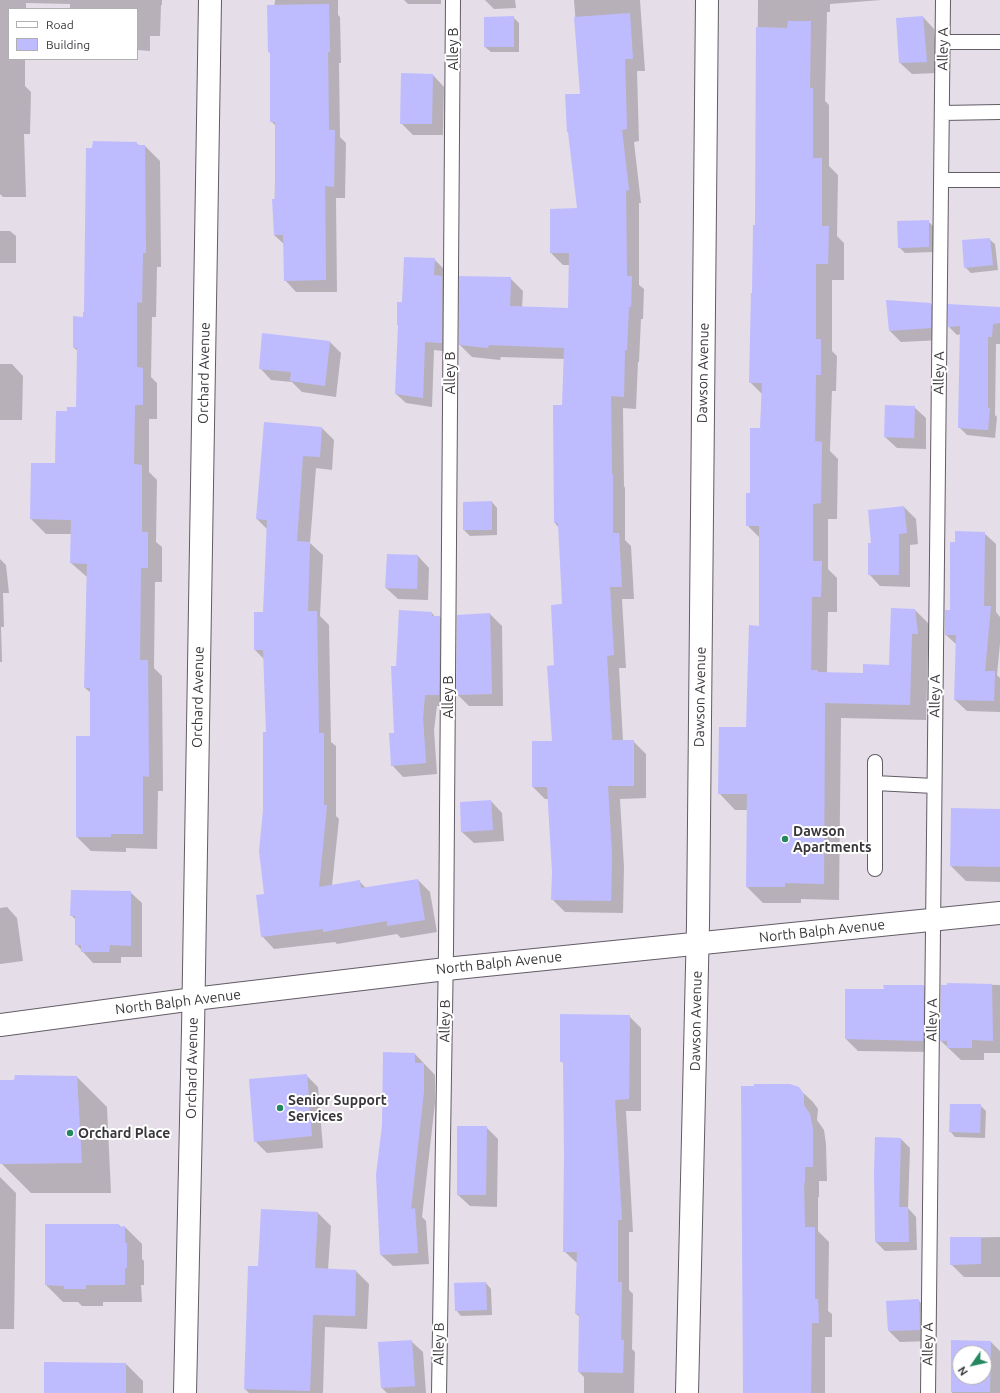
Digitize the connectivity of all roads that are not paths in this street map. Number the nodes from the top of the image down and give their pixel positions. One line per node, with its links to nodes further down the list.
1 (210, 0): 19 (street, Orchard Avenue)
2 (453, 0): 18 (lane, Alley B)
3 (707, 0): 17 (street, Dawson Avenue)
4 (944, 0): 5 (lane, Alley A)
5 (943, 42): 6 (lane); 8 (lane, Alley A)
6 (1000, 42)
7 (1000, 112): 8 (lane)
8 (942, 113): 9 (lane, Alley A)
9 (941, 180): 10 (lane); 13 (lane, Alley A)
10 (1000, 180)
11 (875, 762): 12 (lane)
12 (875, 783): 13 (lane); 14 (lane)
13 (934, 786): 16 (lane, Alley A)
14 (875, 869)
15 (1000, 913): 16 (street, North Balph Avenue)
16 (933, 920): 17 (street, North Balph Avenue); 24 (lane, Alley A)
17 (697, 943): 18 (street, North Balph Avenue); 23 (street, Dawson Avenue)
18 (446, 969): 19 (street, North Balph Avenue); 22 (lane, Alley B)
19 (194, 999): 20 (street, North Balph Avenue); 21 (street, Orchard Avenue)
20 (0, 1025)
21 (185, 1393)
22 (439, 1393)
23 (687, 1393)
24 (928, 1393)

